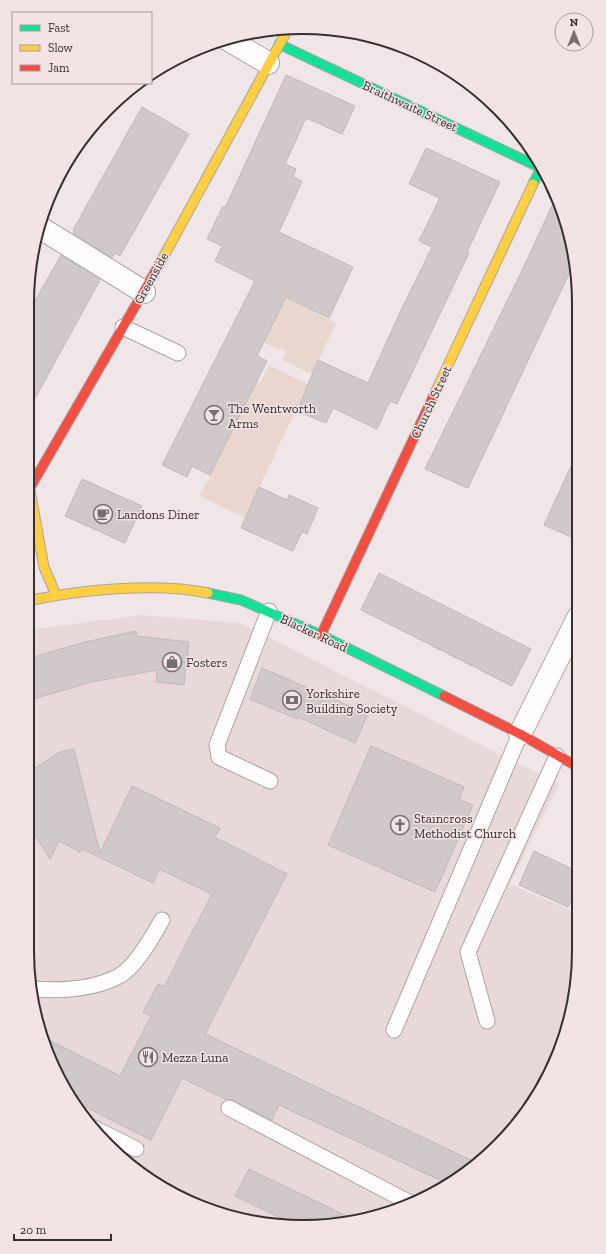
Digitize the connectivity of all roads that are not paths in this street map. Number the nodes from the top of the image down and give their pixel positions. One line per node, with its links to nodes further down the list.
1 (284, 35): 3 (main road, Greenside)
2 (234, 43): 4 (street)
3 (279, 44): 4 (main road, Greenside); 5 (main road, Braithwaite Street)
4 (268, 63): 8 (main road, Greenside)
5 (533, 164)
6 (538, 174): 16 (main road, Church Street)
7 (44, 230): 8 (street)
8 (144, 292): 9 (main road, Greenside)
9 (123, 327): 10 (lane); 11 (main road, Greenside)
10 (178, 353)
11 (34, 476)
12 (34, 507): 13 (main road, Greenside)
13 (56, 595): 14 (main road, Blacker Road); 15 (main road, Blacker Road)
14 (34, 600)
15 (269, 611): 16 (main road, Blacker Road); 21 (lane)
16 (321, 635): 18 (main road, Blacker Road)
17 (571, 650): 18 (street)
18 (520, 734): 19 (main road, Blacker Road); 25 (lane)
19 (557, 756): 20 (main road, Blacker Road); 24 (lane)
20 (572, 764)
21 (270, 781)
22 (162, 920): 23 (lane)
23 (37, 989)
24 (487, 1021)
25 (394, 1030)
26 (229, 1108): 29 (lane)
27 (108, 1136): 28 (lane)
28 (136, 1149)
29 (405, 1200)

